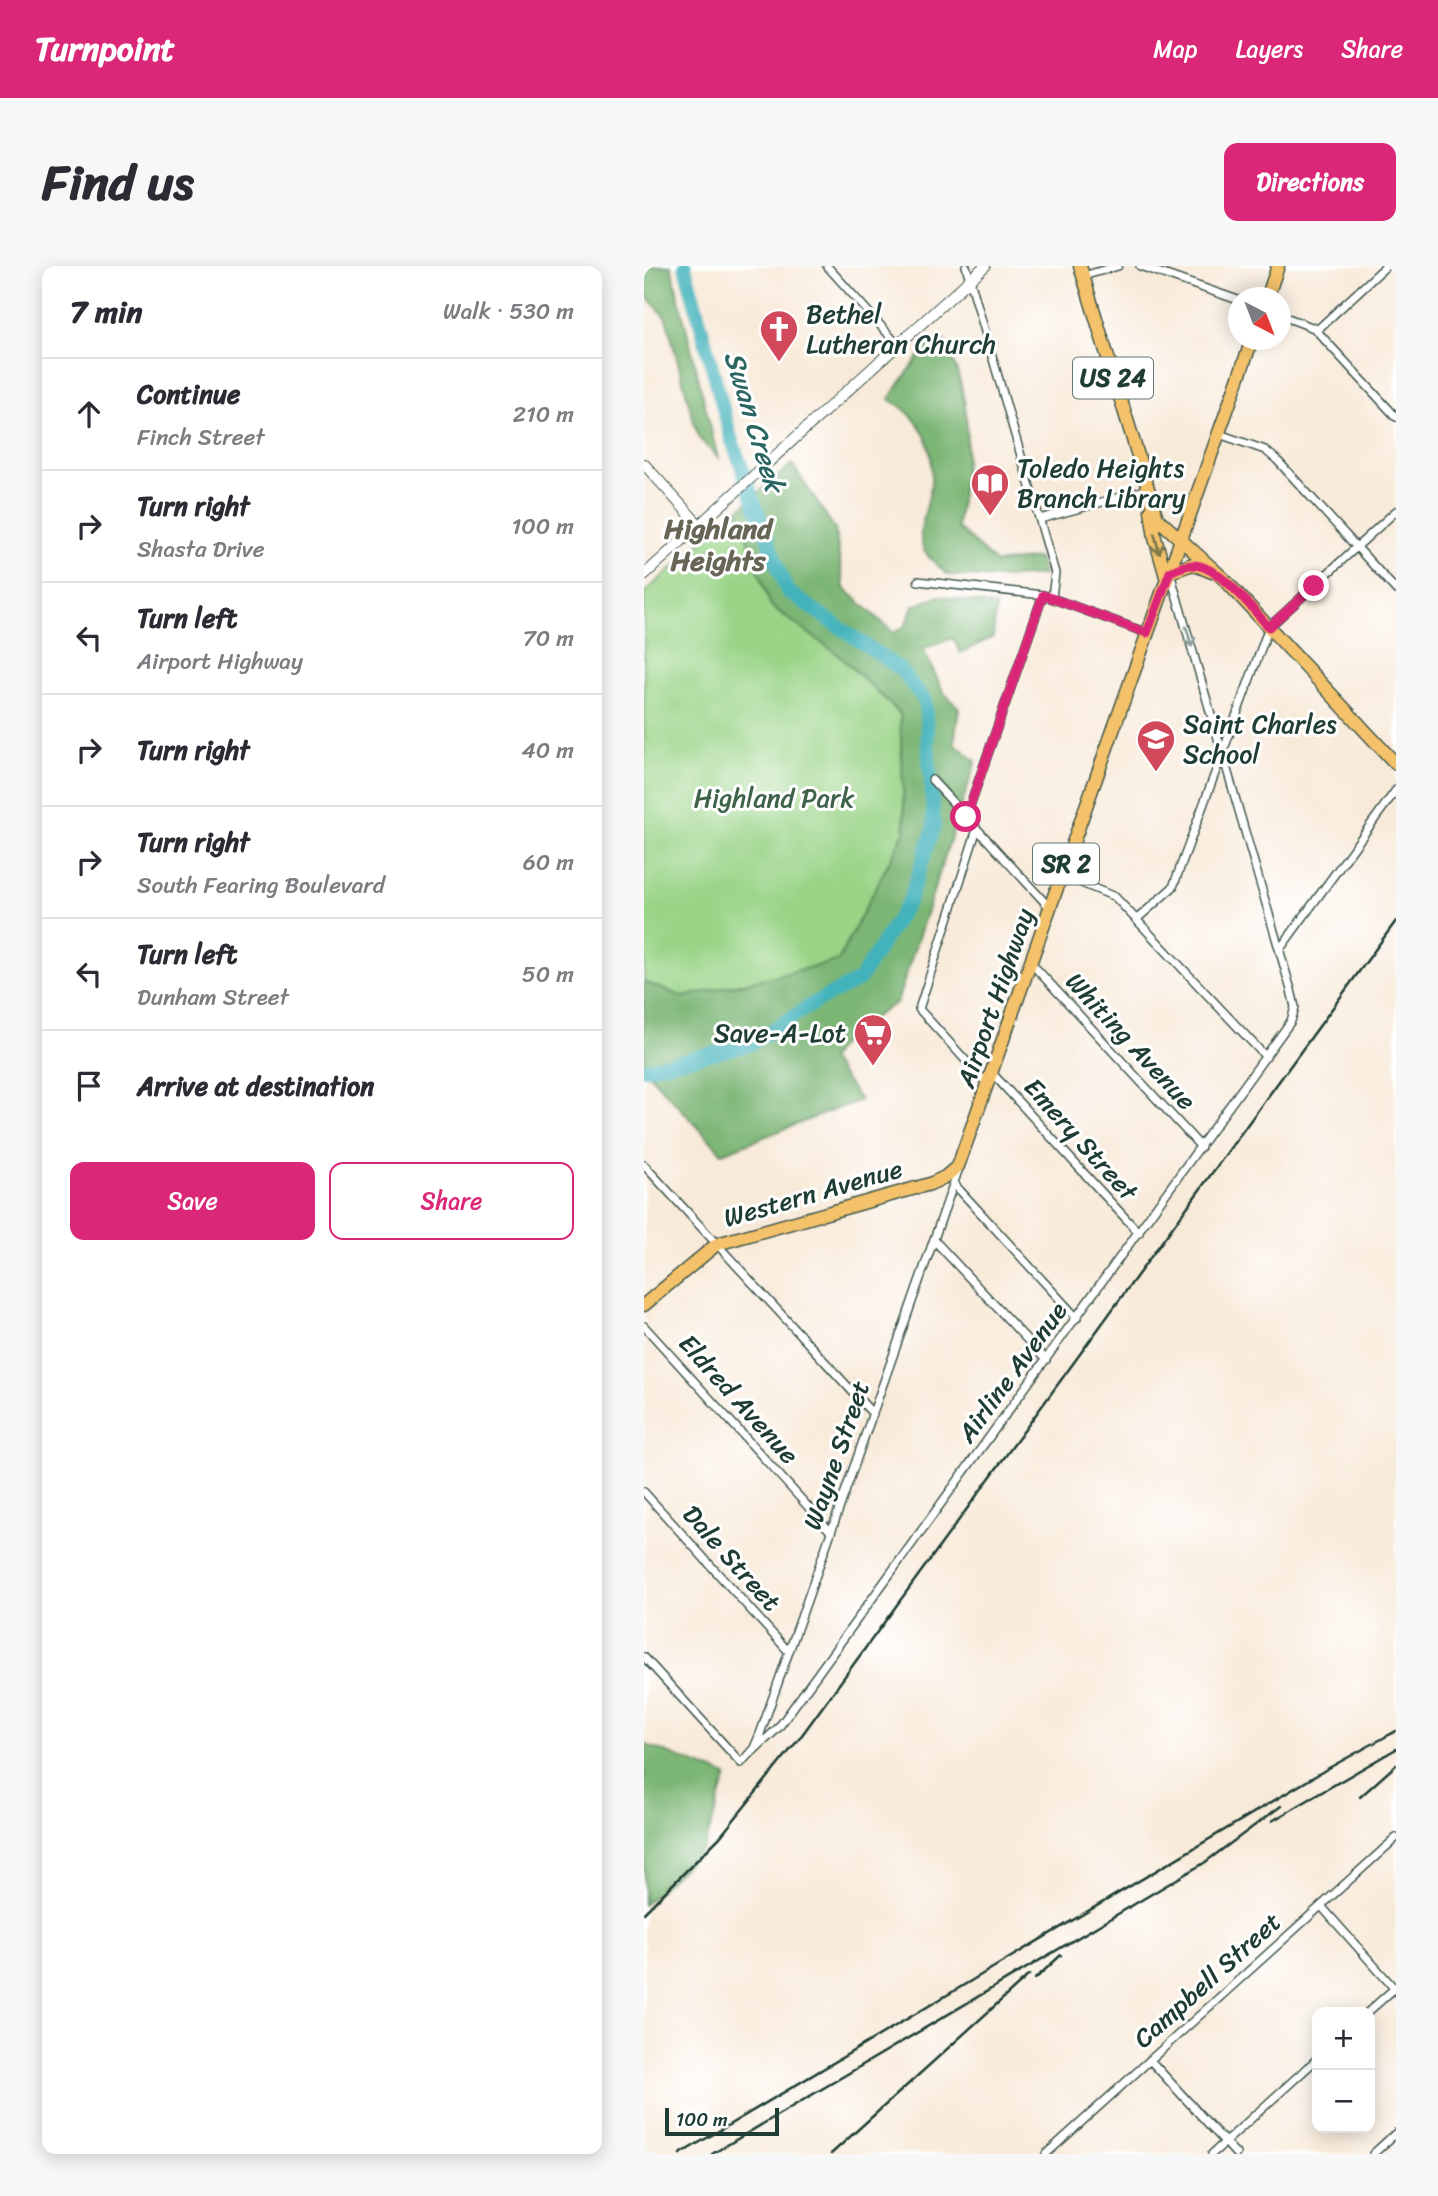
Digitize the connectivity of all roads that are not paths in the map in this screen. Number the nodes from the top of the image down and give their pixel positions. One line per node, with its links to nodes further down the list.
1 (827, 266): 14 (street)
2 (966, 266): 9 (street)
3 (985, 266): 9 (street)
4 (1118, 266): 8 (street)
5 (1140, 266): 11 (street)
6 (1278, 266): 10 (main road)
7 (1386, 266): 13 (street)
8 (1081, 271): 19 (main road, US 24)
9 (970, 279): 14 (street); 22 (street)
10 (1271, 287)
11 (1228, 297)
12 (1291, 320): 13 (street)
13 (1317, 330): 16 (street)
14 (898, 345): 23 (street)
15 (1248, 350): 17 (main road, Airport Highway / SR 2)
16 (1396, 417)
17 (1219, 434): 24 (main road, Airport Highway / SR 2); 25 (street)
18 (644, 464): 23 (street)
19 (1146, 490): 20 (main road, US 24); 22 (street)
20 (1151, 507): 24 (main road, US 24); 27 (main road, one-way to 27)
21 (1396, 511): 25 (street)
22 (1040, 519): 31 (street)
23 (699, 525): 26 (street)
24 (1181, 538): 27 (main road, Airport Highway / SR 2); 28 (main road, US 24)
25 (1357, 547): 30 (street); 32 (street)
26 (644, 575)
27 (1168, 576): 28 (main road); 33 (main road, Airport Highway / SR 2); 34 (street, one-way to 34)
28 (1225, 580): 32 (main road, US 24)
29 (918, 581): 31 (street)
30 (1396, 590)
31 (1047, 596): 33 (street); 38 (street)
32 (1269, 627): 34 (street); 35 (main road, US 24)
33 (1147, 633): 40 (main road, Airport Highway / SR 2)
34 (1222, 751): 42 (street); 43 (street)
35 (1396, 764)
36 (932, 780): 38 (street)
37 (1396, 790): 43 (street)
38 (966, 817): 39 (street)
39 (977, 828): 41 (street); 46 (street, Emery Street)
40 (1062, 875): 41 (main road, Airport Highway / SR 2); 42 (street)
41 (1050, 908): 44 (main road, Airport Highway / SR 2)
42 (1137, 919): 45 (street)
43 (1280, 949): 45 (street, Airline Avenue)
44 (1031, 963): 46 (main road, Airport Highway / SR 2); 47 (street, Whiting Avenue)
45 (1266, 1057): 47 (street, Airline Avenue)
46 (990, 1079): 48 (main road, Airport Highway / SR 2); 51 (street, Emery Street)
47 (1201, 1147): 51 (street, Airline Avenue)
48 (963, 1157): 50 (street, Wayne Street); 53 (main road, Western Avenue / SR 2)
49 (644, 1165): 53 (street)
50 (954, 1184): 52 (street, Wayne Street); 55 (street)
51 (1139, 1233): 55 (street, Airline Avenue)
52 (934, 1240): 57 (street); 58 (street, Wayne Street)
53 (717, 1244): 54 (main road, Western Avenue / SR 2); 58 (street)
54 (644, 1305)
55 (1077, 1318): 57 (street, Airline Avenue)
56 (644, 1326): 60 (street, Eldred Avenue)
57 (1046, 1360): 63 (street, Airline Avenue)
58 (873, 1414): 60 (street, Wayne Street)
59 (644, 1492): 61 (street, Dale Street)
60 (831, 1532): 61 (street, Wayne Street)
61 (789, 1652): 63 (street, Wayne Street)
62 (644, 1657): 63 (street, Wayne Street)
63 (751, 1753)
64 (1396, 1838): 65 (street, Campbell Street)
65 (1321, 1906): 66 (street); 68 (street, Campbell Street)
66 (1395, 1988): 67 (street)
67 (1374, 2007)
68 (1150, 2060): 71 (street); 72 (street, Campbell Street)
69 (1312, 2064): 71 (street)
70 (1396, 2133): 75 (street)
71 (1225, 2142): 73 (street); 74 (street)
72 (1046, 2154)
73 (1212, 2154)
74 (1236, 2154)
75 (1373, 2154)

